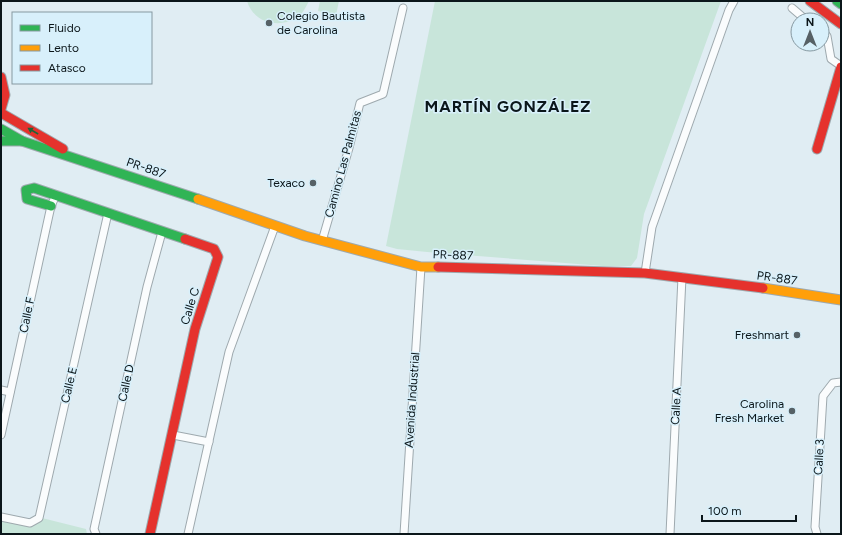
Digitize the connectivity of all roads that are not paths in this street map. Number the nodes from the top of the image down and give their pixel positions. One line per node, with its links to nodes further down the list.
1 (734, 1): 26 (street)
2 (810, 1): 8 (main road)
3 (837, 1): 4 (main road)
4 (841, 4)
5 (403, 8): 24 (street, Camino Las Palmitas)
6 (792, 8): 7 (street)
7 (797, 12)
8 (841, 24)
9 (830, 52): 10 (street)
10 (841, 67): 17 (main road)
11 (1, 77): 12 (main road)
12 (1, 109)
13 (1, 113): 18 (main road, PR-887, one-way to 13)
14 (1, 129): 16 (main road, PR-887)
15 (1, 141): 16 (main road)
16 (22, 141): 18 (main road, PR-887)
17 (817, 149)
18 (78, 158): 22 (main road, PR-887)
19 (56, 195): 20 (street, Calle F); 20 (main road, Calle C); 21 (main road, Calle C)
20 (51, 206): 31 (street, Calle F)
21 (108, 213): 23 (main road, Calle C); 35 (street, Calle E)
22 (275, 226): 24 (main road, PR-887); 34 (street)
23 (162, 232): 33 (main road, Calle C); 36 (street, Calle D)
24 (322, 241): 25 (main road, PR-887)
25 (421, 267): 26 (main road, PR-887); 39 (street, Avenida Industrial)
26 (645, 273): 27 (main road, PR-887)
27 (682, 277): 28 (main road, PR-887); 40 (street, Calle A)
28 (841, 300)
29 (841, 382): 41 (street, Calle 3)
30 (1, 390): 31 (street)
31 (10, 392): 32 (street, Calle F)
32 (1, 436)
33 (172, 436): 34 (street); 37 (main road, Calle C)
34 (208, 442): 38 (street)
35 (1, 517)
36 (96, 534)
37 (150, 534)
38 (188, 534)
39 (404, 534)
40 (670, 534)
41 (817, 534)

